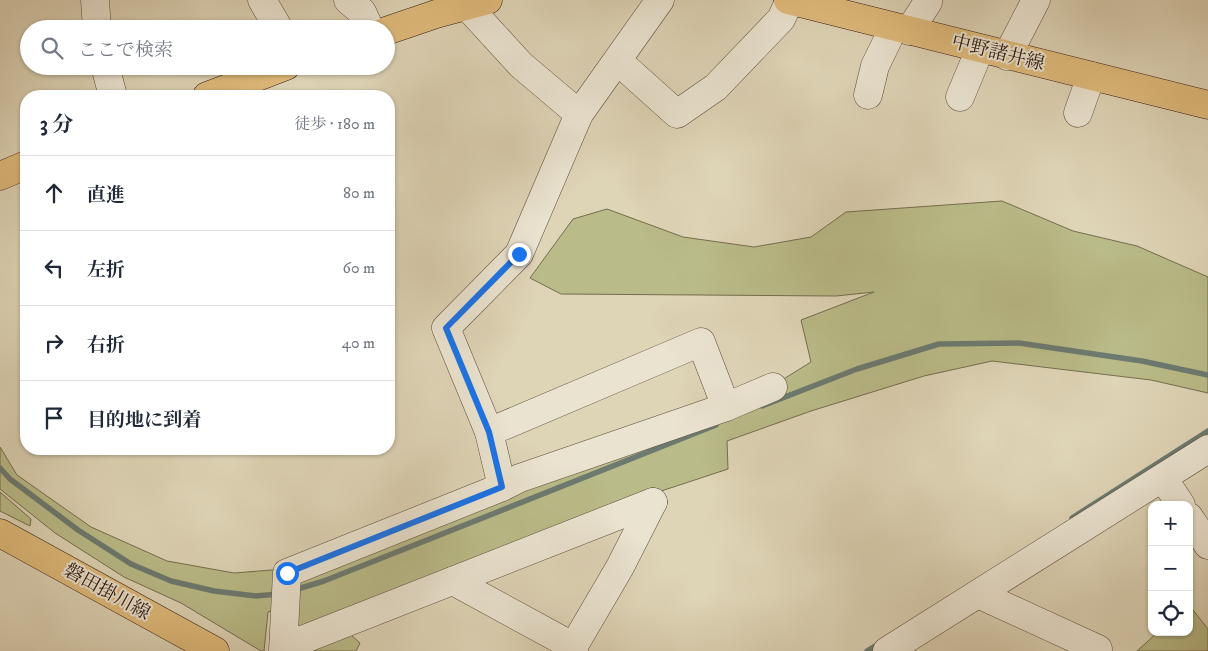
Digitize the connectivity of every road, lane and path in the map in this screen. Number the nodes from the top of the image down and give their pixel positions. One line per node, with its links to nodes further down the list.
1 (95, 0): 10 (street)
2 (262, 0): 11 (street)
3 (348, 0): 12 (street)
4 (660, 0): 17 (street)
5 (789, 0): 14 (main road, 中野諸井線); 17 (street)
6 (927, 0): 14 (street)
7 (1036, 0): 16 (street)
8 (477, 3): 9 (main road); 27 (street)
9 (434, 7): 13 (main road)
10 (96, 20)
11 (274, 20)
12 (366, 20)
13 (395, 26)
14 (901, 29): 15 (main road, 中野諸井線); 23 (street)
15 (980, 49): 16 (main road, 中野諸井線); 24 (street)
16 (1006, 56): 20 (main road, 中野諸井線)
17 (618, 61): 27 (street)
18 (106, 75): 21 (street)
19 (262, 75): 22 (main road)
20 (1091, 76): 25 (main road, 中野諸井線); 26 (street)
21 (110, 90)
22 (223, 90)
23 (868, 95)
24 (960, 97)
25 (1208, 105)
26 (1078, 113)
27 (579, 114): 32 (street)
28 (20, 168): 29 (main road)
29 (0, 176)
30 (773, 388): 31 (street)
31 (726, 407): 32 (street); 35 (street)
32 (489, 432): 35 (street)
33 (1208, 449): 34 (street)
34 (1163, 478): 36 (street); 41 (street)
35 (502, 487): 42 (street)
36 (1178, 501)
37 (1193, 523): 39 (street)
38 (0, 534): 44 (main road, 磐田掛川線)
39 (1208, 545)
40 (452, 581): 42 (street); 43 (street); 43 (street)
41 (978, 594): 45 (street); 46 (street)
42 (283, 646)
43 (573, 650)
44 (215, 651)
45 (887, 651)
46 (1095, 651)

